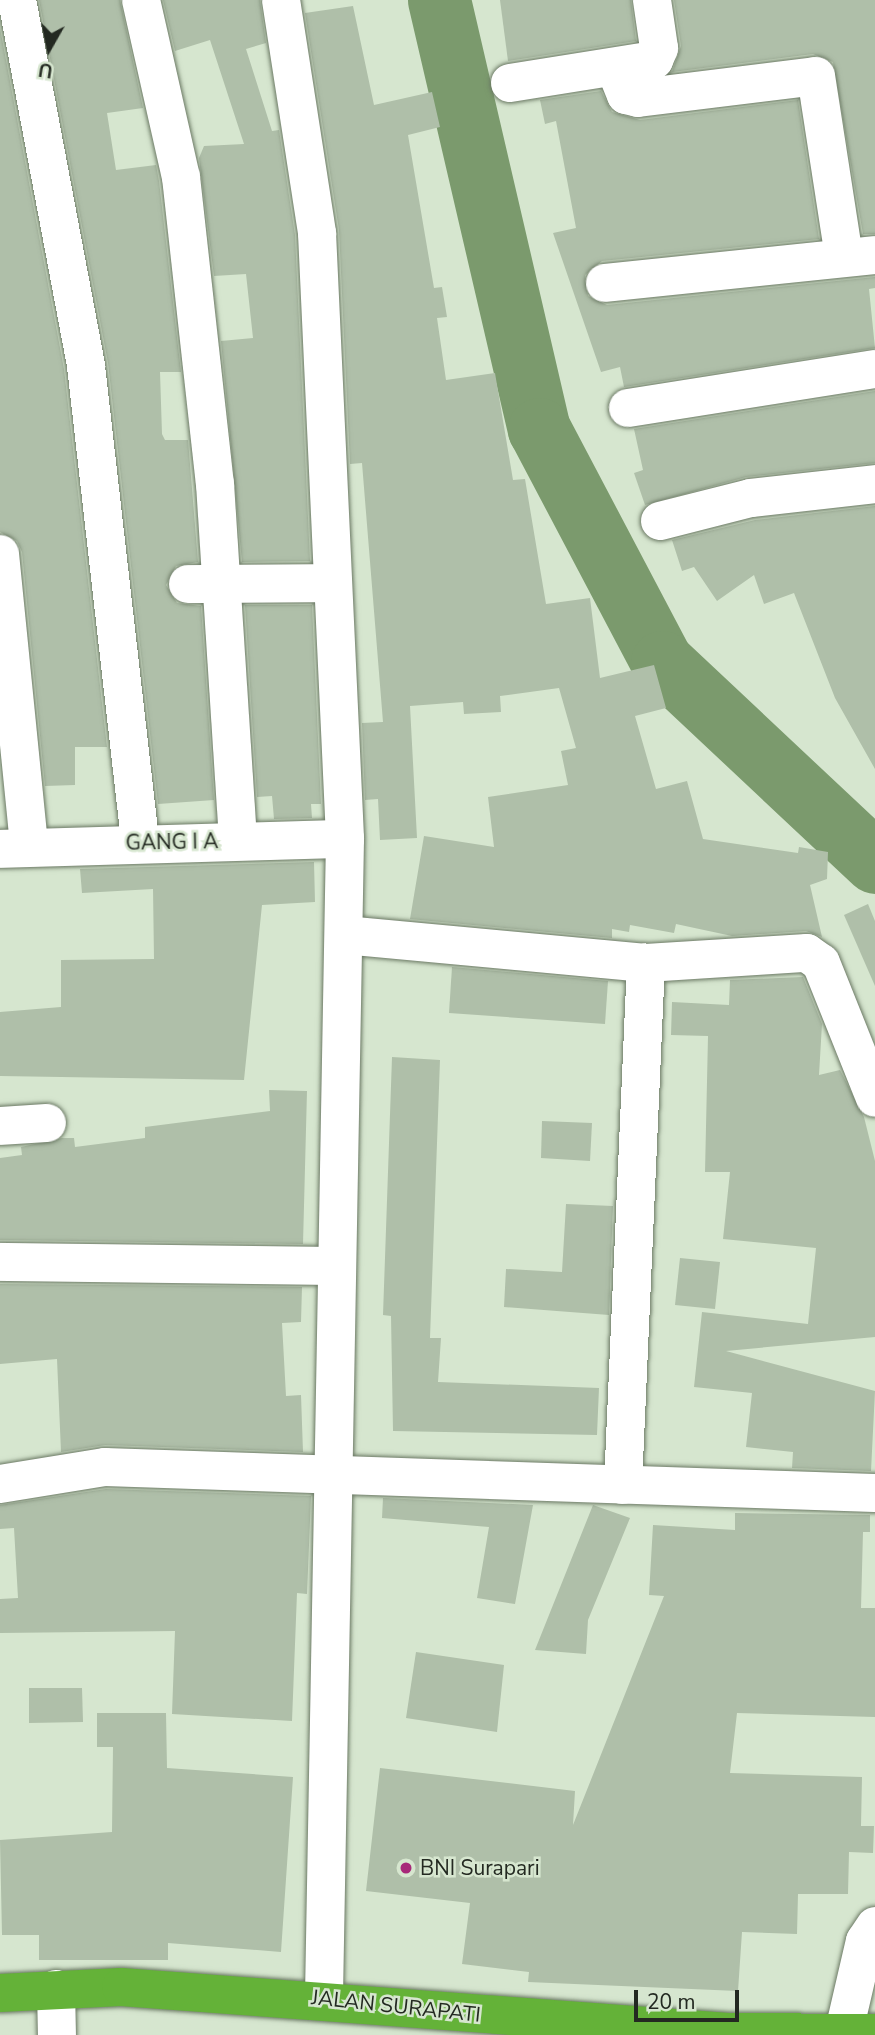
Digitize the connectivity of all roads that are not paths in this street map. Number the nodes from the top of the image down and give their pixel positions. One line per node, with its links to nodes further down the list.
1 (17, 0): 18 (street)
2 (141, 0): 15 (street)
3 (281, 0): 14 (street)
4 (652, 0): 5 (street)
5 (615, 68): 6 (street); 7 (street)
6 (510, 82)
7 (860, 255): 8 (street)
8 (605, 283)
9 (875, 369): 10 (street)
10 (628, 408)
11 (875, 484): 12 (street)
12 (660, 521)
13 (0, 554): 19 (street)
14 (328, 583): 15 (street); 16 (street)
15 (205, 585): 17 (street)
16 (345, 839): 17 (street, GANG I A); 20 (street)
17 (237, 840): 18 (street, GANG I A)
18 (140, 842): 19 (street, GANG I A)
19 (14, 848)
20 (344, 935): 21 (street); 26 (street)
21 (646, 963): 22 (street); 29 (street)
22 (875, 1098)
23 (47, 1123): 24 (street)
24 (0, 1126)
25 (0, 1262): 26 (street)
26 (336, 1266): 27 (street)
27 (335, 1477): 28 (street); 29 (street); 34 (street)
28 (0, 1484)
29 (624, 1485): 30 (street)
30 (875, 1493)
31 (875, 1926): 35 (street)
32 (56, 1989): 33 (highway, JALAN SURAPATI); 34 (highway, JALAN SURAPATI); 36 (street)
33 (0, 1993)
34 (324, 1997): 35 (highway, JALAN SURAPATI)
35 (860, 2032)
36 (57, 2035)

